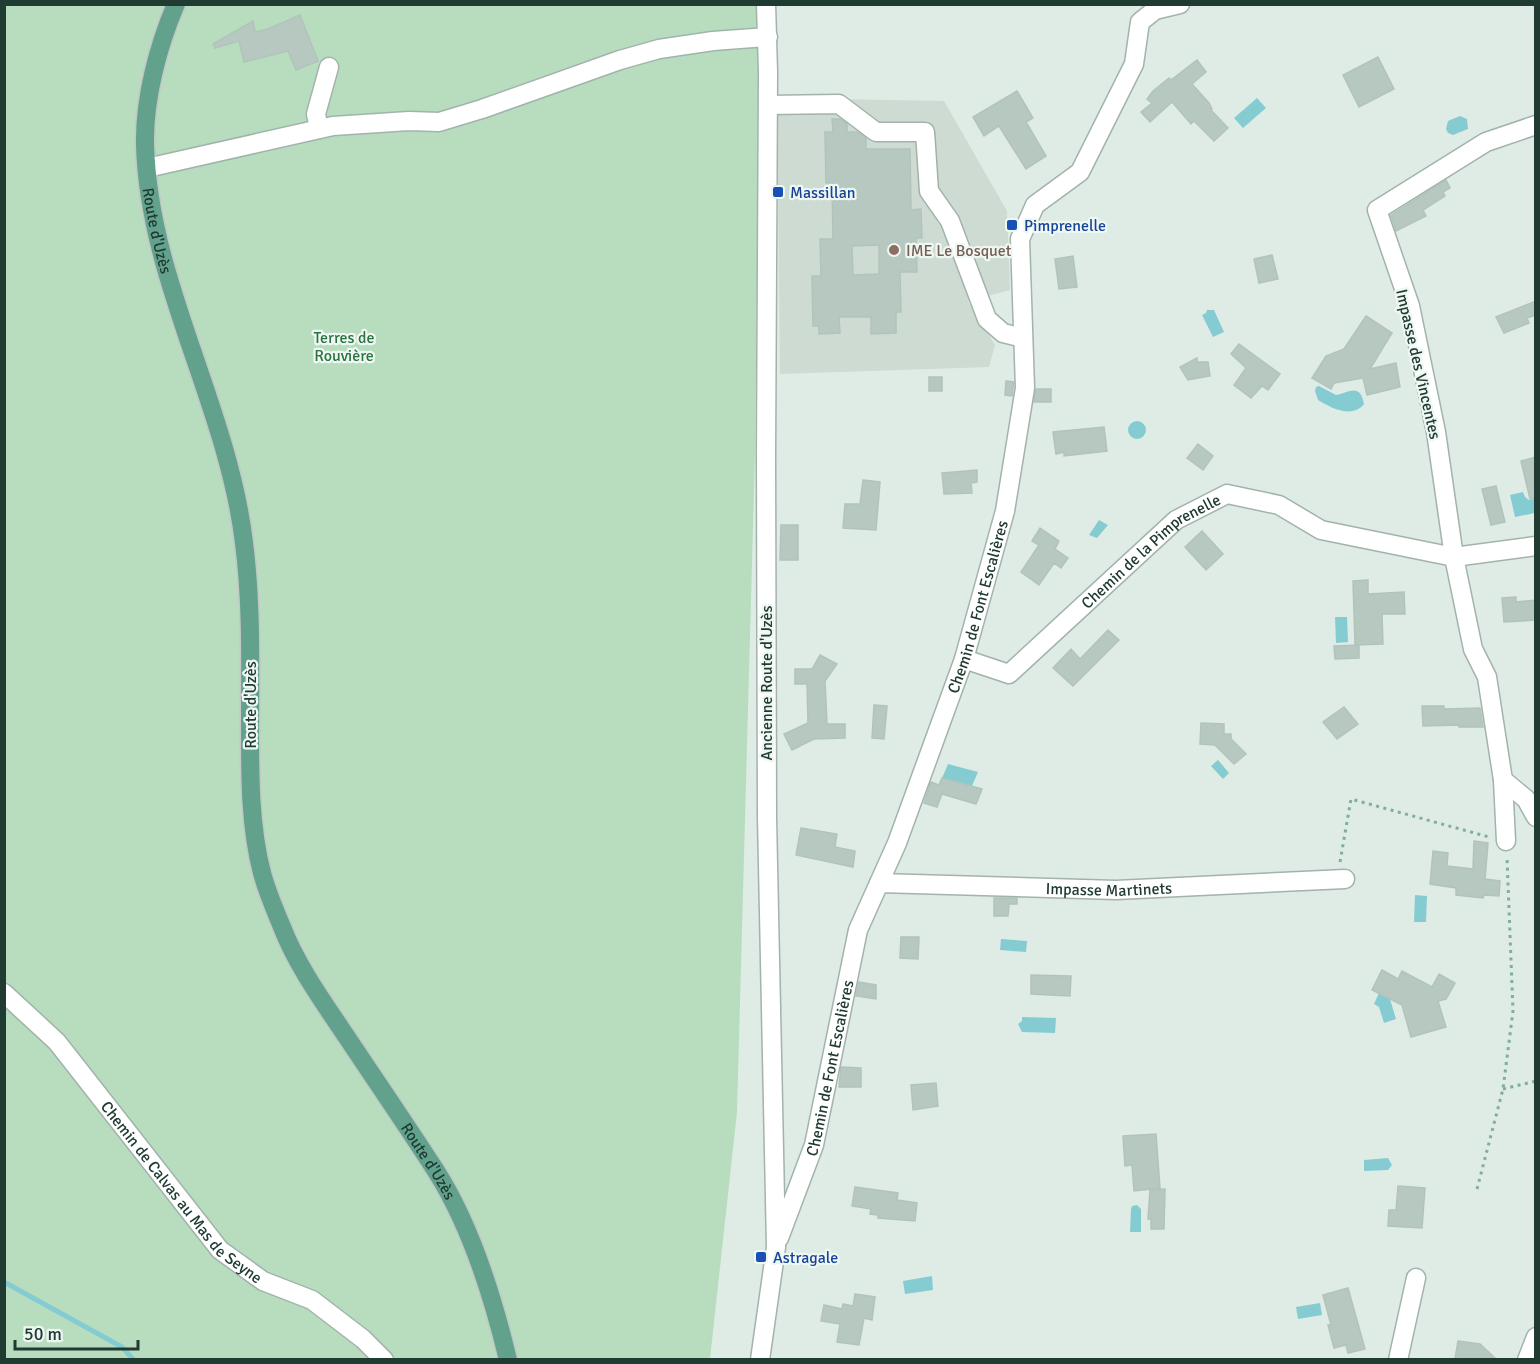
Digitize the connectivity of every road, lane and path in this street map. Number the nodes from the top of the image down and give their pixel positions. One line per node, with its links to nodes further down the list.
1 (176, 4): 9 (main road, Route d'Uzès)
2 (766, 4): 4 (street, Ancienne Route d'Uzès)
3 (1180, 4): 10 (street, Chemin de Font Escalières)
4 (768, 37): 6 (street, Ancienne Route d'Uzès); 8 (street)
5 (328, 66): 8 (street)
6 (768, 105): 10 (street); 23 (street, Ancienne Route d'Uzès)
7 (1536, 125): 12 (street, Impasse des Vincentes)
8 (319, 129): 9 (street)
9 (147, 168): 27 (main road, Route d'Uzès)
10 (1023, 338): 13 (street, Chemin de Font Escalières)
11 (1536, 546): 12 (street, Chemin de la Pimprenelle)
12 (1454, 557): 13 (street, Chemin de la Pimprenelle); 14 (street)
13 (964, 659): 18 (street, Chemin de Font Escalières)
14 (1503, 780): 15 (street); 16 (street)
15 (1536, 817)
16 (1506, 841): 17 (path); 21 (path)
17 (1341, 879): 18 (street, Impasse Martinets)
18 (879, 883): 23 (street, Chemin de Font Escalières)
19 (4, 993): 26 (street, Chemin de Calvas au Mas de Seyne)
20 (1536, 1081): 21 (path)
21 (1503, 1089): 22 (path)
22 (1477, 1189)
23 (776, 1247): 28 (street, Ancienne Route d'Uzès)
24 (1416, 1278): 29 (street)
25 (1536, 1337): 30 (street)
26 (384, 1359)
27 (508, 1359)
28 (760, 1359)
29 (1398, 1359)
30 (1527, 1359)

